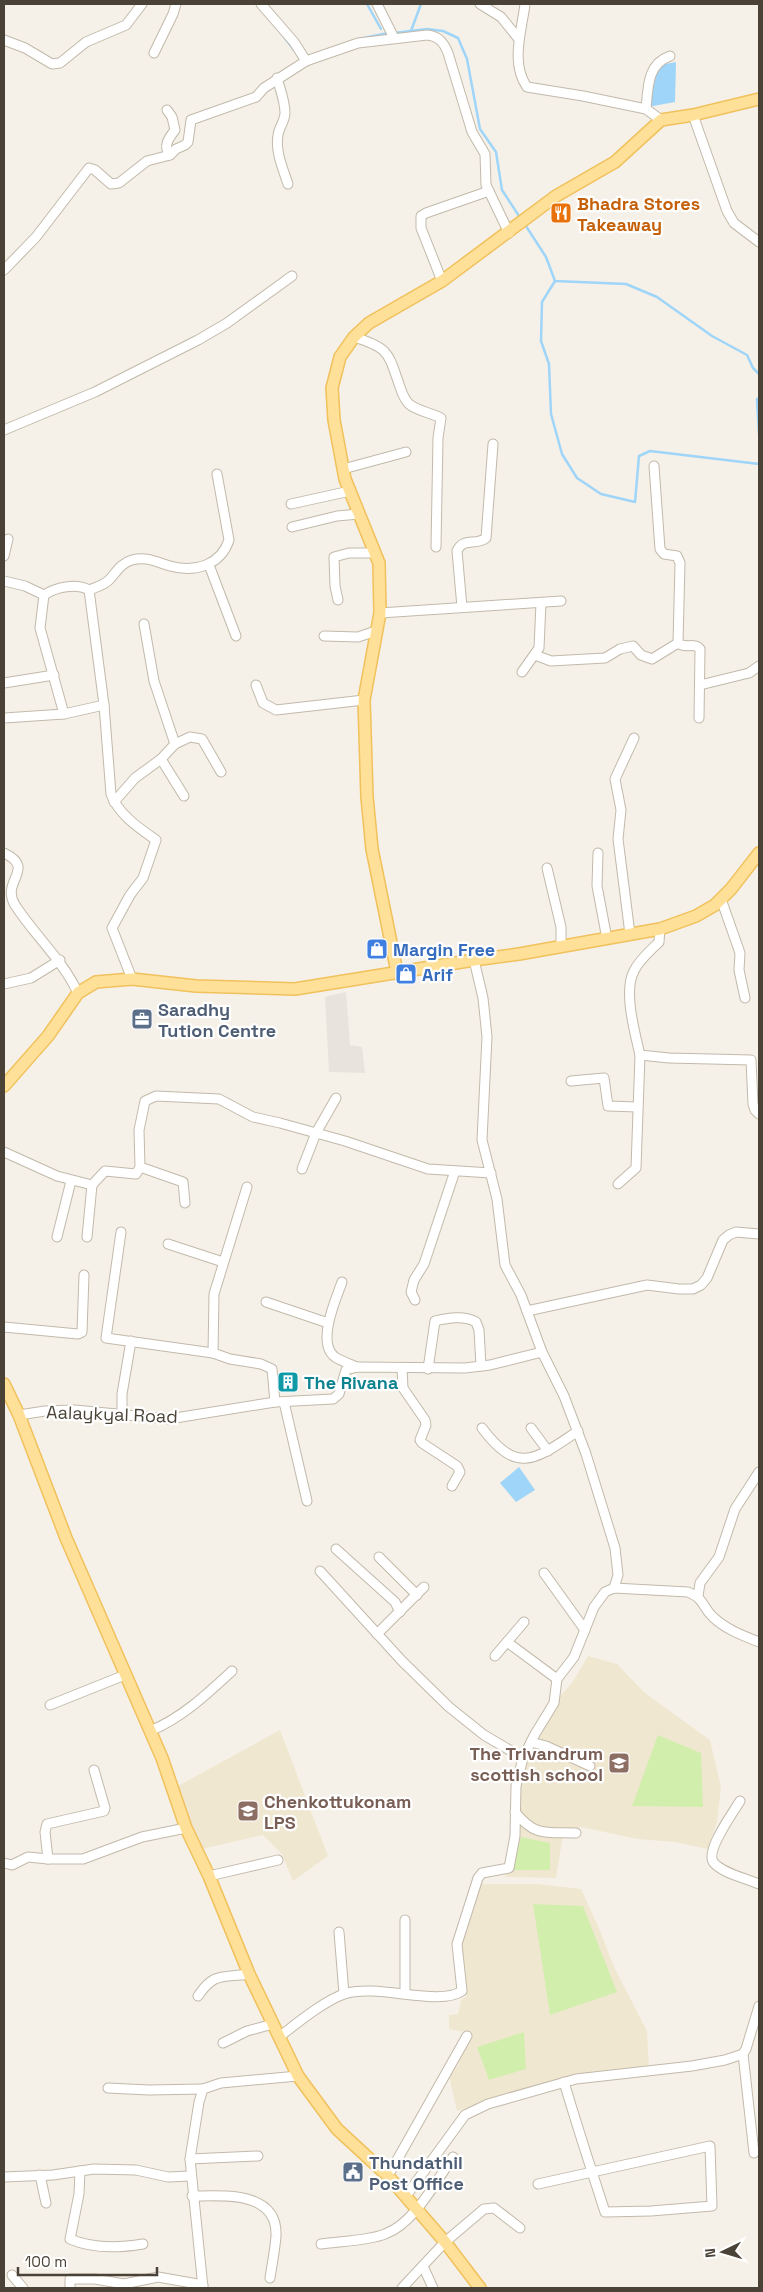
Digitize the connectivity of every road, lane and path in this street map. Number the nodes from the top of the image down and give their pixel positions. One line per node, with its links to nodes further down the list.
1 (142, 4): 9 (street)
2 (176, 4): 10 (street)
3 (261, 4): 12 (street)
4 (377, 4): 7 (street)
5 (480, 4): 8 (street)
6 (525, 4): 8 (street)
7 (393, 35): 12 (street); 21 (street)
8 (518, 38): 15 (street)
9 (4, 40)
10 (154, 54)
11 (670, 56): 15 (street)
12 (303, 57): 13 (street)
13 (277, 78): 19 (street); 20 (street)
14 (759, 99): 17 (main road)
15 (646, 109): 18 (street)
16 (168, 110): 19 (street)
17 (693, 115): 18 (main road); 23 (street)
18 (661, 120): 22 (main road)
19 (170, 156): 24 (street)
20 (288, 184)
21 (489, 191): 22 (street); 26 (street)
22 (509, 233): 26 (main road)
23 (758, 240)
24 (4, 270)
25 (292, 276): 28 (street)
26 (442, 281): 27 (main road)
27 (354, 337): 32 (main road); 39 (street)
28 (4, 430)
29 (493, 444): 49 (street)
30 (406, 452): 32 (street)
31 (654, 466): 55 (street)
32 (343, 469): 34 (main road)
33 (217, 474): 42 (street)
34 (350, 491): 35 (street); 36 (main road)
35 (290, 504)
36 (359, 514): 37 (street); 40 (main road)
37 (292, 527)
38 (8, 539): 41 (street)
39 (436, 547)
40 (375, 553): 46 (street); 50 (main road)
41 (4, 556)
42 (209, 565): 44 (street); 53 (street)
43 (4, 581): 45 (street)
44 (89, 590): 45 (street); 64 (street)
45 (44, 595): 59 (street)
46 (338, 600)
47 (561, 601): 48 (street)
48 (542, 603): 49 (street); 56 (street)
49 (462, 607): 50 (street)
50 (380, 612): 52 (main road)
51 (144, 624): 69 (street)
52 (376, 631): 54 (street); 63 (main road)
53 (236, 636)
54 (324, 636)
55 (678, 643): 56 (street); 62 (street)
56 (536, 655): 58 (street)
57 (759, 666): 62 (street)
58 (522, 672)
59 (54, 675): 60 (street); 65 (street)
60 (4, 683)
61 (256, 685): 63 (street)
62 (700, 685): 67 (street)
63 (364, 700): 85 (main road)
64 (104, 705): 65 (street); 73 (street)
65 (64, 714): 66 (street)
66 (4, 718)
67 (699, 718)
68 (634, 738): 80 (street)
69 (175, 744): 70 (street); 71 (street)
70 (161, 759): 72 (street); 73 (street)
71 (221, 772)
72 (184, 796)
73 (114, 802): 86 (street)
74 (4, 853): 83 (street)
75 (598, 853): 81 (street)
76 (759, 853): 78 (main road)
77 (547, 868): 82 (street)
78 (721, 899): 79 (main road); 89 (street)
79 (660, 928): 80 (main road); 90 (street)
80 (630, 934): 81 (main road)
81 (607, 939): 82 (main road)
82 (561, 947): 84 (main road)
83 (60, 960): 87 (street); 88 (street)
84 (474, 960): 85 (main road); 102 (street)
85 (397, 972): 86 (main road)
86 (132, 978): 88 (main road)
87 (4, 984)
88 (78, 993): 93 (main road)
89 (745, 998)
90 (640, 1055): 91 (street); 95 (street)
91 (756, 1063): 96 (street)
92 (571, 1081): 95 (street)
93 (4, 1086)
94 (336, 1098): 97 (street)
95 (637, 1107): 104 (street)
96 (759, 1114)
97 (316, 1133): 99 (street); 100 (street); 101 (street)
98 (4, 1152): 103 (street)
99 (140, 1167): 105 (street); 107 (street)
100 (302, 1169)
101 (455, 1171): 102 (street); 116 (street)
102 (490, 1173): 118 (street)
103 (71, 1181): 105 (street); 110 (street)
104 (618, 1184)
105 (92, 1185): 111 (street)
106 (247, 1187): 113 (street)
107 (184, 1203)
108 (121, 1232): 121 (street)
109 (759, 1234): 118 (street)
110 (57, 1237)
111 (87, 1237)
112 (168, 1244): 113 (street)
113 (223, 1262): 123 (street)
114 (84, 1275): 120 (street)
115 (342, 1282): 119 (street)
116 (416, 1300)
117 (266, 1302): 119 (street)
118 (527, 1311): 122 (street)
119 (328, 1323): 124 (street)
120 (4, 1327)
121 (131, 1341): 123 (street); 131 (street)
122 (542, 1352): 125 (street); 134 (street)
123 (213, 1353): 129 (street)
124 (346, 1366): 126 (street); 129 (street, Aalaykyal Road)
125 (481, 1366): 127 (street); 127 (street)
126 (402, 1368): 127 (street); 137 (street)
127 (428, 1369)
128 (5, 1390): 130 (main road)
129 (280, 1402): 131 (street, Aalaykyal Road); 138 (street)
130 (19, 1415): 131 (street, Aalaykyal Road); 155 (main road)
131 (122, 1415)
132 (482, 1428): 135 (street)
133 (531, 1428): 135 (street)
134 (578, 1431): 135 (street); 144 (street)
135 (548, 1451)
136 (759, 1472): 146 (street)
137 (452, 1486)
138 (307, 1501)
139 (336, 1550): 147 (street)
140 (379, 1557): 145 (street)
141 (320, 1571): 150 (street)
142 (544, 1573): 149 (street)
143 (424, 1587): 145 (street)
144 (614, 1588): 146 (street); 149 (street)
145 (417, 1596): 147 (street)
146 (698, 1596): 152 (street)
147 (400, 1612): 150 (street)
148 (524, 1622): 151 (street)
149 (585, 1630): 156 (street)
150 (377, 1634): 160 (street)
151 (507, 1642): 153 (street); 156 (street)
152 (759, 1642)
153 (495, 1656)
154 (232, 1671): 158 (street)
155 (126, 1675): 157 (street); 158 (main road)
156 (557, 1679): 159 (street)
157 (50, 1705)
158 (150, 1731): 165 (main road)
159 (531, 1742): 160 (street); 161 (street)
160 (523, 1758): 164 (street)
161 (590, 1766)
162 (94, 1770): 167 (street)
163 (740, 1801): 171 (street)
164 (515, 1812): 166 (street); 175 (street)
165 (186, 1828): 167 (street); 170 (main road)
166 (576, 1833)
167 (48, 1859): 169 (street)
168 (278, 1860): 170 (street)
169 (4, 1863)
170 (209, 1876): 174 (main road)
171 (759, 1884)
172 (405, 1920): 175 (street)
173 (339, 1932): 176 (street)
174 (249, 1974): 177 (street); 179 (main road)
175 (405, 1992): 176 (street)
176 (344, 1994): 181 (street)
177 (198, 1996)
178 (759, 2006): 183 (street)
179 (273, 2024): 181 (main road); 182 (street)
180 (467, 2036): 196 (street)
181 (279, 2037): 184 (main road)
182 (223, 2043)
183 (743, 2054): 185 (street); 188 (street)
184 (298, 2076): 187 (street); 196 (main road)
185 (564, 2082): 192 (street); 200 (street)
186 (108, 2088): 187 (street)
187 (203, 2090): 191 (street)
188 (754, 2154)
189 (258, 2156): 191 (street)
190 (453, 2157): 202 (street)
191 (190, 2160): 195 (street)
192 (591, 2170): 192 (street); 198 (street)
193 (80, 2171): 194 (street); 195 (street); 205 (street)
194 (40, 2175): 197 (street); 201 (street)
195 (190, 2176): 199 (street)
196 (388, 2176): 200 (main road)
197 (4, 2177)
198 (538, 2184)
199 (192, 2196): 209 (street); 211 (street)
200 (406, 2196): 202 (main road)
201 (46, 2203)
202 (416, 2210): 204 (main road); 206 (street)
203 (520, 2228): 204 (street)
204 (445, 2242): 207 (street); 216 (main road)
205 (144, 2244)
206 (321, 2244)
207 (423, 2266): 214 (street); 215 (street)
208 (12, 2275): 212 (street)
209 (270, 2278)
210 (124, 2286): 211 (street); 213 (street)
211 (203, 2286)
212 (24, 2288)
213 (70, 2288)
214 (402, 2288)
215 (433, 2288)
216 (480, 2288)

